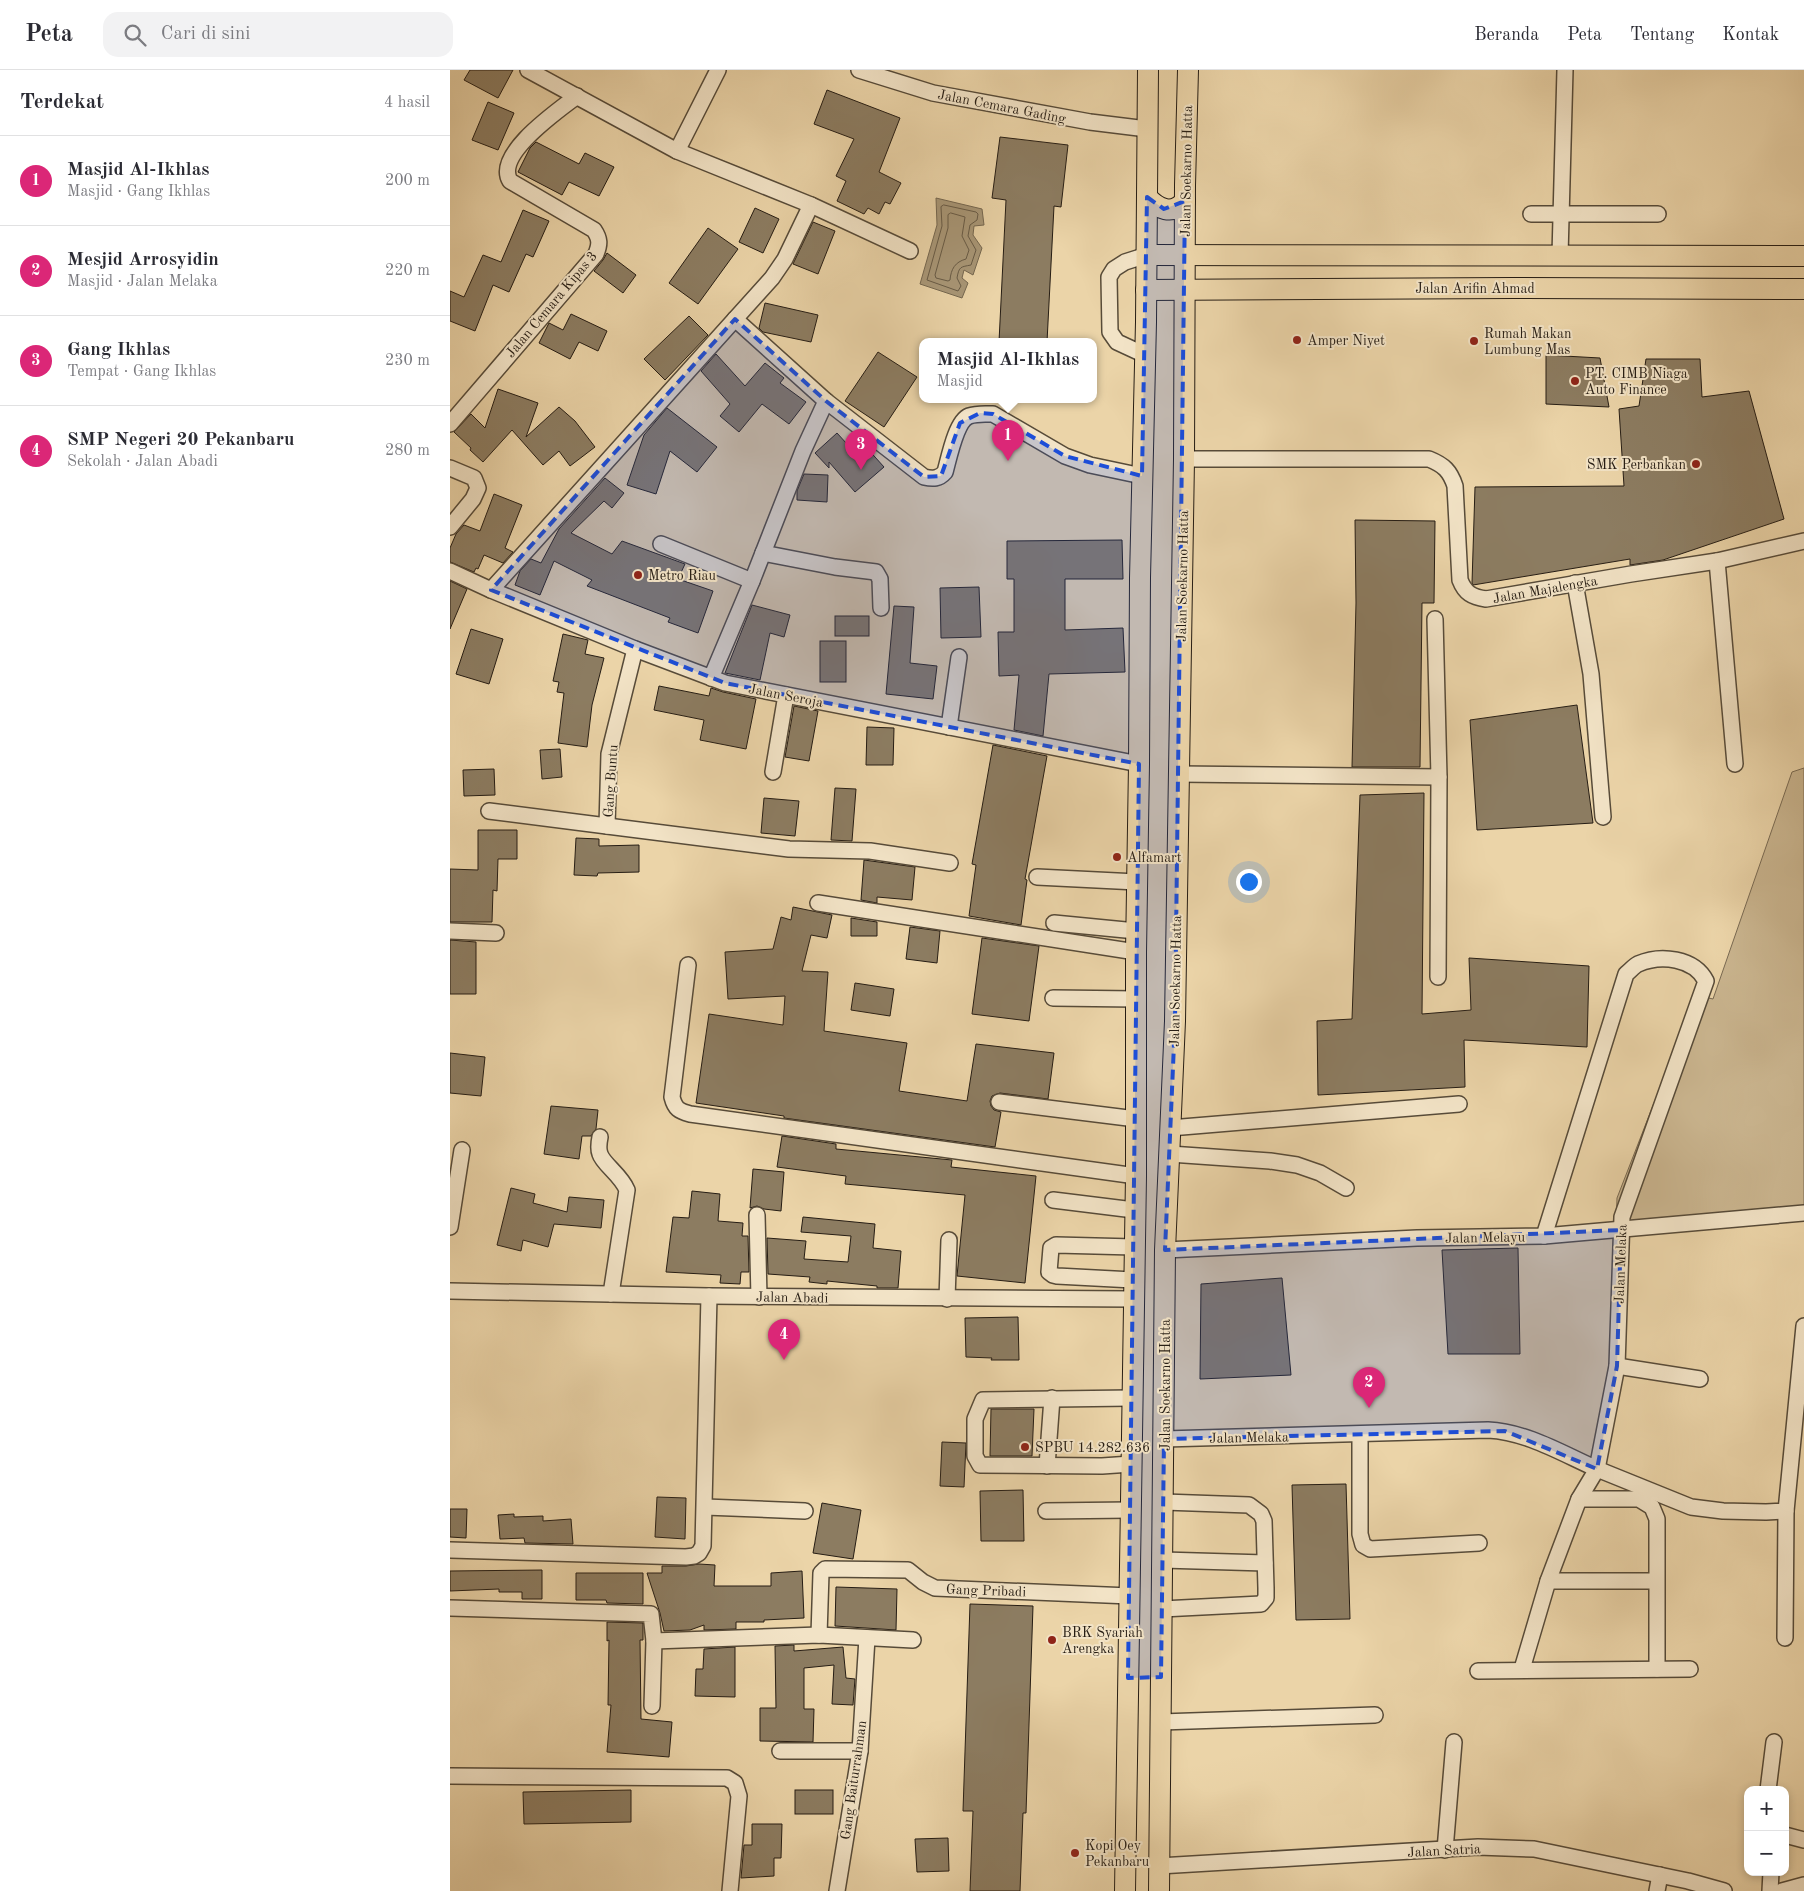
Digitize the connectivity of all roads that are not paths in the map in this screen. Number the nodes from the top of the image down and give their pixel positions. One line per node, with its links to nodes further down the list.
1 (528, 70): 7 (street)
2 (718, 70): 9 (street)
3 (859, 70): 8 (street, Jalan Cemara Gading)
4 (1148, 70): 8 (main road)
5 (1188, 70): 11 (main road, Jalan Soekarno Hatta)
6 (1565, 70): 14 (street)
7 (577, 96): 9 (street); 27 (street, Jalan Cemara Kipas 3)
8 (1147, 129): 10 (main road)
9 (677, 151): 12 (street)
10 (1147, 197): 11 (main road); 17 (main road)
11 (1185, 201): 19 (main road, Jalan Soekarno Hatta)
12 (811, 205): 16 (street); 24 (street)
13 (1531, 214): 14 (street)
14 (1561, 214): 15 (street); 18 (street)
15 (1658, 214)
16 (910, 251)
17 (1147, 255): 19 (main road); 22 (main road); 25 (street)
18 (1560, 255): 19 (main road); 20 (main road)
19 (1185, 256): 23 (main road, Jalan Soekarno Hatta)
20 (1804, 256)
21 (1804, 288): 23 (main road, Jalan Arifin Ahmad)
22 (1146, 290): 23 (main road, Jalan Arifin Ahmad); 25 (main road)
23 (1186, 290): 28 (main road, Jalan Soekarno Hatta)
24 (735, 319): 26 (street); 39 (street)
25 (1145, 355): 30 (main road)
26 (826, 402): 30 (street); 34 (street)
27 (450, 424)
28 (1184, 459): 38 (street, Jalan Majalengka); 50 (main road, Jalan Soekarno Hatta)
29 (450, 468): 31 (street)
30 (1142, 476): 47 (main road)
31 (450, 527)
32 (1804, 541): 35 (street, Jalan Majalengka)
33 (661, 544): 37 (street)
34 (763, 553): 37 (street); 40 (street)
35 (1717, 561): 38 (street, Jalan Majalengka); 48 (street)
36 (450, 571): 39 (street, Jalan Seroja)
37 (752, 581): 44 (street)
38 (1575, 583): 53 (street)
39 (491, 590): 42 (street, Jalan Seroja)
40 (881, 608)
41 (1434, 619): 51 (street)
42 (635, 648): 44 (street, Jalan Seroja); 54 (street, Gang Buntu)
43 (959, 657): 46 (street)
44 (711, 678): 45 (street, Jalan Seroja)
45 (786, 695): 46 (street, Jalan Seroja); 49 (street)
46 (949, 727): 47 (street, Jalan Seroja)
47 (1139, 764): 57 (main road)
48 (1735, 764)
49 (773, 772)
50 (1178, 774): 51 (street); 71 (main road, Jalan Soekarno Hatta)
51 (1438, 777): 65 (street)
52 (489, 811): 54 (street, Gang Buntu)
53 (1603, 818)
54 (607, 826): 55 (street)
55 (950, 863)
56 (1037, 877): 57 (street)
57 (1137, 882): 61 (main road)
58 (818, 903): 63 (street)
59 (1054, 923): 61 (street)
60 (450, 931): 62 (street)
61 (1136, 931): 63 (main road)
62 (496, 933)
63 (1136, 952): 67 (main road)
64 (688, 965): 75 (street)
65 (1438, 977)
66 (1053, 998): 67 (street)
67 (1136, 999): 70 (main road)
68 (999, 1102): 70 (street)
69 (1459, 1104): 71 (street)
70 (1136, 1119): 75 (main road)
71 (1170, 1128): 74 (main road, Jalan Soekarno Hatta)
72 (600, 1137): 89 (street)
73 (462, 1150): 81 (street)
74 (1170, 1154): 76 (street); 86 (main road, Jalan Soekarno Hatta)
75 (1136, 1176): 78 (main road)
76 (1346, 1188)
77 (1053, 1200): 78 (street)
78 (1134, 1210): 85 (main road)
79 (1804, 1213): 82 (street, Jalan Melayu)
80 (757, 1215): 91 (street)
81 (450, 1227)
82 (1621, 1230): 83 (street, Jalan Melayu); 83 (street, Jalan Melaka); 94 (street, Jalan Melaka)
83 (1544, 1236): 86 (street, Jalan Melayu)
84 (949, 1240): 92 (street)
85 (1134, 1247): 87 (main road); 87 (street)
86 (1166, 1250): 100 (main road, Jalan Soekarno Hatta)
87 (1133, 1289): 92 (street, Jalan Abadi); 97 (main road)
88 (450, 1291): 89 (street, Jalan Abadi)
89 (610, 1294): 90 (street, Jalan Abadi)
90 (709, 1296): 91 (street, Jalan Abadi); 107 (street)
91 (759, 1297): 92 (street, Jalan Abadi)
92 (947, 1299)
93 (1804, 1326): 98 (street)
94 (1617, 1366): 95 (street); 103 (street, Jalan Melaka)
95 (1700, 1379)
96 (1052, 1398): 97 (street); 102 (street); 102 (street)
97 (1131, 1398): 101 (main road)
98 (1801, 1400): 104 (street)
99 (1360, 1435): 100 (street, Jalan Melaka); 103 (street, Jalan Melaka); 112 (street)
100 (1164, 1439): 106 (main road, Jalan Soekarno Hatta)
101 (1131, 1464): 102 (street); 108 (main road)
102 (1047, 1466)
103 (1597, 1469): 105 (street); 111 (street, Jalan Melaka)
104 (1797, 1472): 111 (street)
105 (1579, 1499): 116 (street); 117 (street)
106 (1164, 1502): 114 (main road, Jalan Soekarno Hatta); 115 (street)
107 (705, 1507): 109 (street); 113 (street)
108 (1130, 1510): 110 (street); 118 (main road)
109 (805, 1511)
110 (1046, 1511)
111 (1786, 1511): 123 (street)
112 (1479, 1543)
113 (450, 1550)
114 (1163, 1560): 115 (street); 120 (main road, Jalan Soekarno Hatta)
115 (1265, 1563): 120 (street)
116 (1548, 1581): 117 (street); 126 (street)
117 (1656, 1581): 129 (street)
118 (1130, 1596): 121 (street, Gang Pribadi); 130 (main road)
119 (450, 1608): 125 (street)
120 (1162, 1609): 131 (main road, Jalan Soekarno Hatta)
121 (819, 1635): 122 (street); 125 (street)
122 (867, 1638): 124 (street); 138 (street, Gang Baiturrahman)
123 (1785, 1638)
124 (913, 1640)
125 (654, 1641): 132 (street)
126 (1522, 1669): 128 (street); 129 (street)
127 (1690, 1669): 129 (street)
128 (1478, 1670)
129 (1656, 1670)
130 (1128, 1678): 131 (main road); 150 (main road)
131 (1161, 1678): 134 (main road, Jalan Soekarno Hatta)
132 (652, 1706)
133 (1375, 1715): 134 (street)
134 (1161, 1722): 144 (main road, Jalan Soekarno Hatta)
135 (1454, 1742): 143 (street)
136 (1774, 1742): 140 (street)
137 (780, 1751): 138 (street)
138 (860, 1751): 149 (street, Gang Baiturrahman)
139 (450, 1776): 148 (street)
140 (1768, 1786)
141 (1789, 1836): 142 (street)
142 (1804, 1840)
143 (1445, 1850): 144 (street, Jalan Satria); 145 (street, Jalan Satria)
144 (1159, 1866): 151 (main road, Jalan Soekarno Hatta)
145 (1660, 1875): 152 (street); 153 (street, Jalan Satria)
146 (1770, 1876): 154 (street)
147 (1804, 1885): 155 (street)
148 (730, 1891)
149 (837, 1891)
150 (1125, 1891)
151 (1159, 1891)
152 (1657, 1891)
153 (1724, 1891)
154 (1770, 1891)
155 (1782, 1891)

